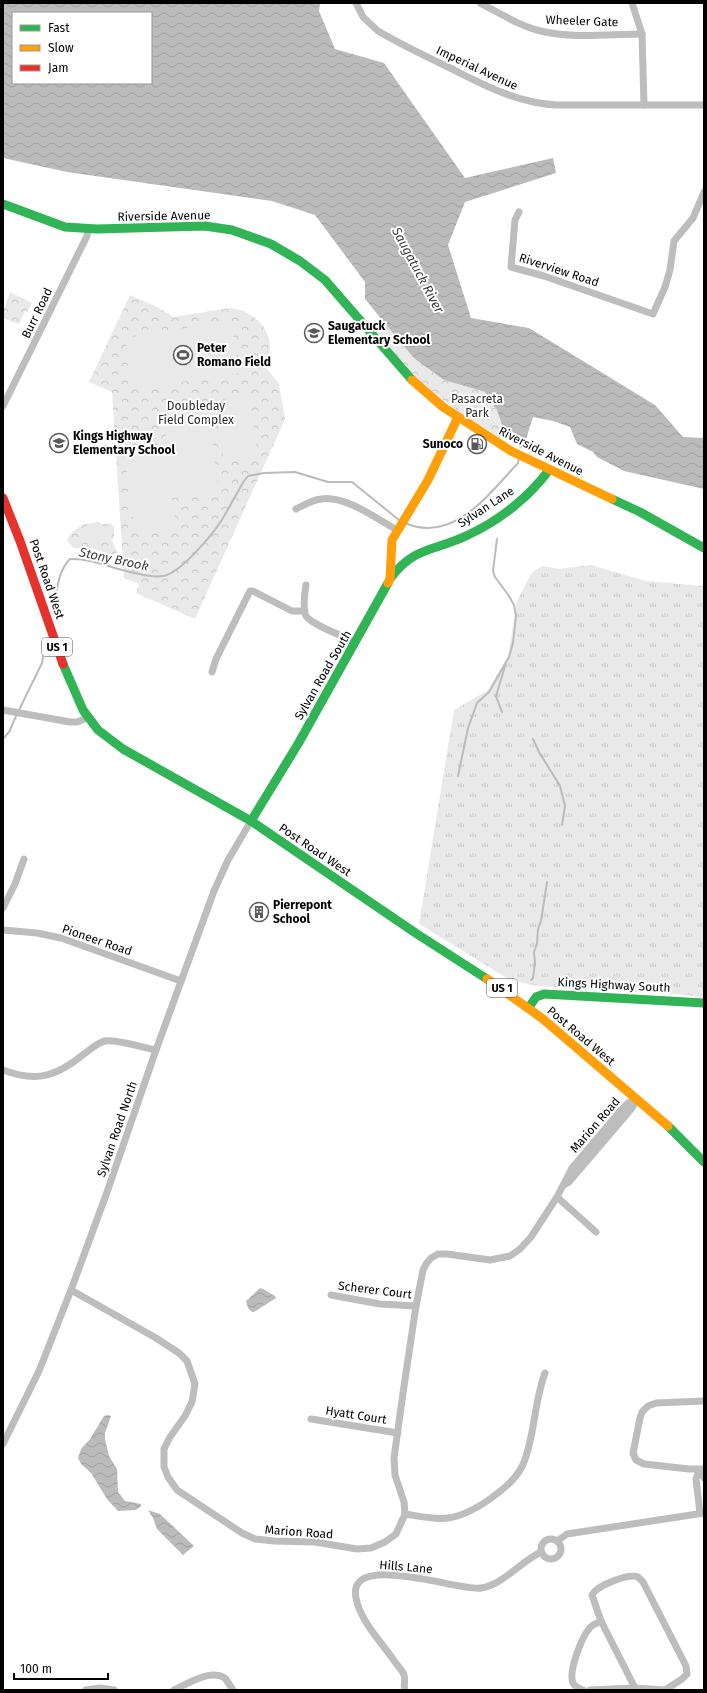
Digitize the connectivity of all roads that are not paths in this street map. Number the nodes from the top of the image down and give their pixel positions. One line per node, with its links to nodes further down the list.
1 (356, 3): 5 (street, Imperial Avenue)
2 (480, 3): 4 (street, Wheeler Gate)
3 (632, 3): 4 (street)
4 (642, 34): 5 (street)
5 (644, 104): 6 (street, Imperial Avenue)
6 (704, 105)
7 (704, 192): 9 (street, Riverview Road)
8 (3, 204): 10 (main road, Riverside Avenue)
9 (519, 212)
10 (88, 229): 11 (street, Burr Road); 12 (main road, Riverside Avenue)
11 (3, 406)
12 (458, 418): 13 (main road, Riverside Avenue); 16 (main road, Sylvan Road South)
13 (549, 470): 17 (main road, Riverside Avenue); 18 (main road, Sylvan Lane)
14 (3, 498): 25 (main road, Post Road West / US 1)
15 (296, 509): 16 (street)
16 (399, 527): 18 (main road, Sylvan Road South); 19 (main road, Sylvan Road South)
17 (704, 548)
18 (408, 559): 19 (main road, Sylvan Lane)
19 (390, 579): 22 (main road, Sylvan Road South)
20 (306, 585): 21 (street)
21 (305, 611): 22 (street); 23 (street)
22 (356, 642): 26 (main road, Sylvan Road South)
23 (212, 672)
24 (3, 710): 25 (street)
25 (87, 718): 26 (main road, Post Road West / US 1)
26 (251, 821): 30 (street, Sylvan Road North); 32 (main road, Post Road West / US 1)
27 (24, 859): 28 (street)
28 (3, 908)
29 (3, 930): 30 (street, Pioneer Road)
30 (181, 980): 33 (street, Sylvan Road North)
31 (704, 1003): 32 (main road, Kings Highway South)
32 (529, 1007): 35 (main road, Post Road West / US 1)
33 (156, 1050): 34 (street); 39 (street, Sylvan Road North)
34 (3, 1070)
35 (637, 1098): 36 (main road, Post Road West / US 1); 37 (street, Marion Road)
36 (704, 1162)
37 (557, 1197): 38 (street); 41 (street, Marion Road)
38 (596, 1232)
39 (71, 1290): 46 (street, Sylvan Road North); 50 (street, Marion Road)
40 (331, 1295): 41 (street, Scherer Court)
41 (416, 1306): 45 (street, Marion Road)
42 (545, 1373): 50 (street)
43 (704, 1401): 47 (street)
44 (311, 1419): 45 (street, Hyatt Court)
45 (398, 1433): 50 (street, Marion Road)
46 (3, 1444)
47 (701, 1469): 48 (street); 49 (street)
48 (704, 1478)
49 (702, 1513): 51 (street, Hills Lane)
50 (405, 1514)
51 (558, 1541): 52 (street, Hills Lane); 52 (street)
52 (541, 1552): 59 (street, Hills Lane)
53 (601, 1621): 54 (street); 54 (street); 60 (street)
54 (635, 1688): 61 (street)
55 (86, 1690): 56 (street)
56 (114, 1690)
57 (174, 1690): 58 (street)
58 (233, 1690)
59 (405, 1690)
60 (583, 1690)
61 (590, 1690)

